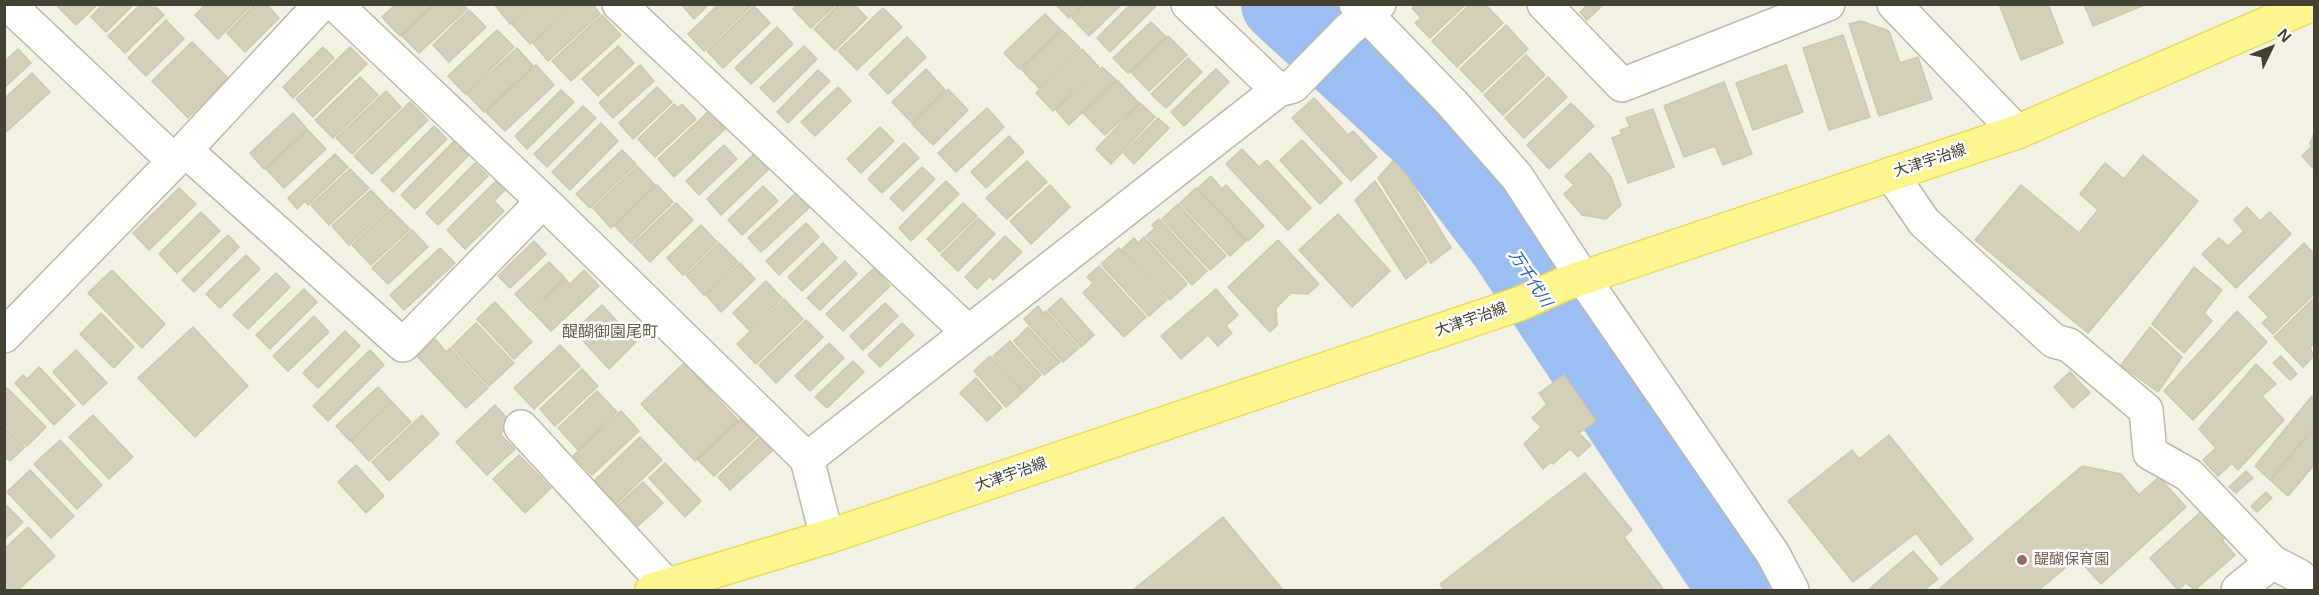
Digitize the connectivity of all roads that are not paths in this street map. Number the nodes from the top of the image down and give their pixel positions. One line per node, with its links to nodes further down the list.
1 (8, 4): 13 (street)
2 (321, 4): 13 (street)
3 (335, 4): 15 (street)
4 (619, 4): 18 (street)
5 (1188, 4): 11 (street)
6 (1544, 4): 7 (street)
7 (1828, 4)
8 (1894, 4): 12 (street)
9 (2312, 4): 12 (main road, 大津宇治線)
10 (1363, 14): 11 (street); 16 (street)
11 (1285, 88): 18 (street)
12 (2017, 132): 14 (main road, 大津宇治線)
13 (180, 155): 15 (street); 17 (street)
14 (1890, 174): 16 (main road, 大津宇治線); 22 (street)
15 (543, 201): 20 (street)
16 (1573, 281): 21 (main road, 大津宇治線); 24 (street)
17 (9, 321)
18 (968, 332): 20 (street)
19 (521, 427): 23 (street)
20 (807, 459): 21 (street)
21 (827, 537): 23 (main road, 大津宇治線)
22 (2300, 572): 25 (street)
23 (660, 589)
24 (1792, 591)
25 (2238, 591)

